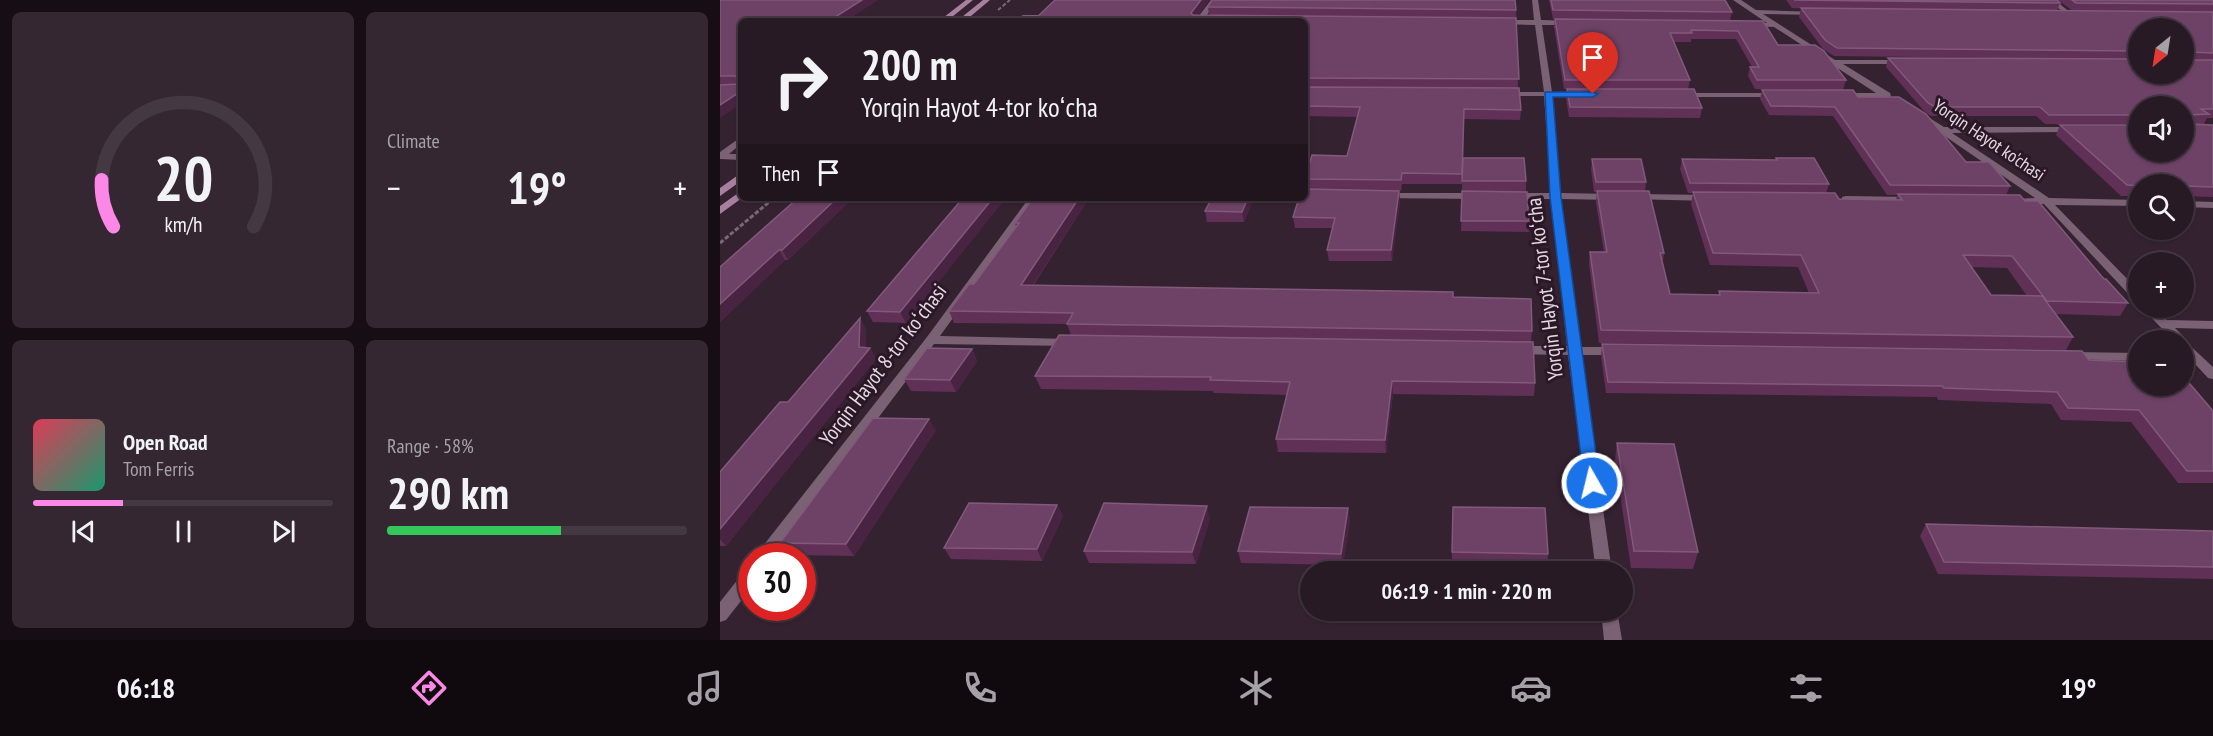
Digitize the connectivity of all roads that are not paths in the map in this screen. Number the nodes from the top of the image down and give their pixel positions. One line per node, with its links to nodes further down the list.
1 (970, 0): 13 (main road)
2 (987, 0): 14 (main road)
3 (1214, 0): 16 (street)
4 (1535, 0): 18 (street, Yorqin Hayot 7-tor koʻcha)
5 (1736, 0): 7 (street)
6 (2051, 0): 10 (street)
7 (1754, 12): 8 (street); 21 (street)
8 (1824, 13)
9 (2057, 14): 10 (street)
10 (2069, 14): 11 (street)
11 (2080, 14)
12 (1041, 17): 15 (street)
13 (947, 18)
14 (965, 18)
15 (1021, 18)
16 (1200, 18)
17 (1492, 22): 18 (street)
18 (1539, 23): 19 (street); 25 (street, Yorqin Hayot 7-tor koʻcha)
19 (1585, 23)
20 (1738, 24): 21 (street)
21 (1773, 25): 22 (street)
22 (1833, 62): 23 (street); 30 (street)
23 (1915, 62)
24 (1490, 94): 25 (street)
25 (1548, 94): 26 (street); 44 (street, Yorqin Hayot 7-tor koʻcha)
26 (1595, 94)
27 (1677, 95): 28 (street)
28 (1793, 95)
29 (1828, 95): 30 (street)
30 (1887, 96): 31 (street)
31 (1896, 101)
32 (1915, 112): 34 (street, Yorqin Hayot ko'chasi)
33 (2082, 129): 34 (street)
34 (1943, 130): 50 (street, Yorqin Hayot ko'chasi)
35 (738, 142): 36 (street)
36 (720, 156): 37 (street)
37 (738, 157)
38 (738, 178): 39 (main road)
39 (722, 189)
40 (1377, 195): 42 (street)
41 (738, 196): 54 (main road)
42 (1484, 196)
43 (1496, 196): 44 (street)
44 (1556, 197): 45 (street); 63 (street, Yorqin Hayot 7-tor koʻcha)
45 (1723, 198)
46 (1831, 199): 47 (street)
47 (1926, 200)
48 (1032, 201): 60 (street, Yorqin Hayot 8-tor koʻchasi)
49 (2010, 201): 50 (street)
50 (2046, 201): 51 (street); 55 (street, Yorqin Hayot ko'chasi)
51 (2128, 203)
52 (2194, 204): 53 (street)
53 (2213, 205)
54 (720, 211)
55 (2128, 287)
56 (2158, 318): 57 (street)
57 (2164, 324): 58 (street); 59 (street)
58 (2213, 325)
59 (2170, 330)
60 (931, 340): 61 (street); 69 (street, Yorqin Hayot 8-tor koʻchasi)
61 (1086, 343)
62 (1503, 350): 63 (street)
63 (1574, 351): 64 (street); 70 (street, Yorqin Hayot 7-tor koʻcha)
64 (1633, 351)
65 (2057, 356): 66 (street)
66 (2128, 357)
67 (2194, 361): 68 (street)
68 (2213, 375)
69 (775, 543)
70 (1603, 561)
71 (738, 592): 72 (street)
72 (720, 615)
73 (1610, 621): 74 (street)
74 (1613, 640)

